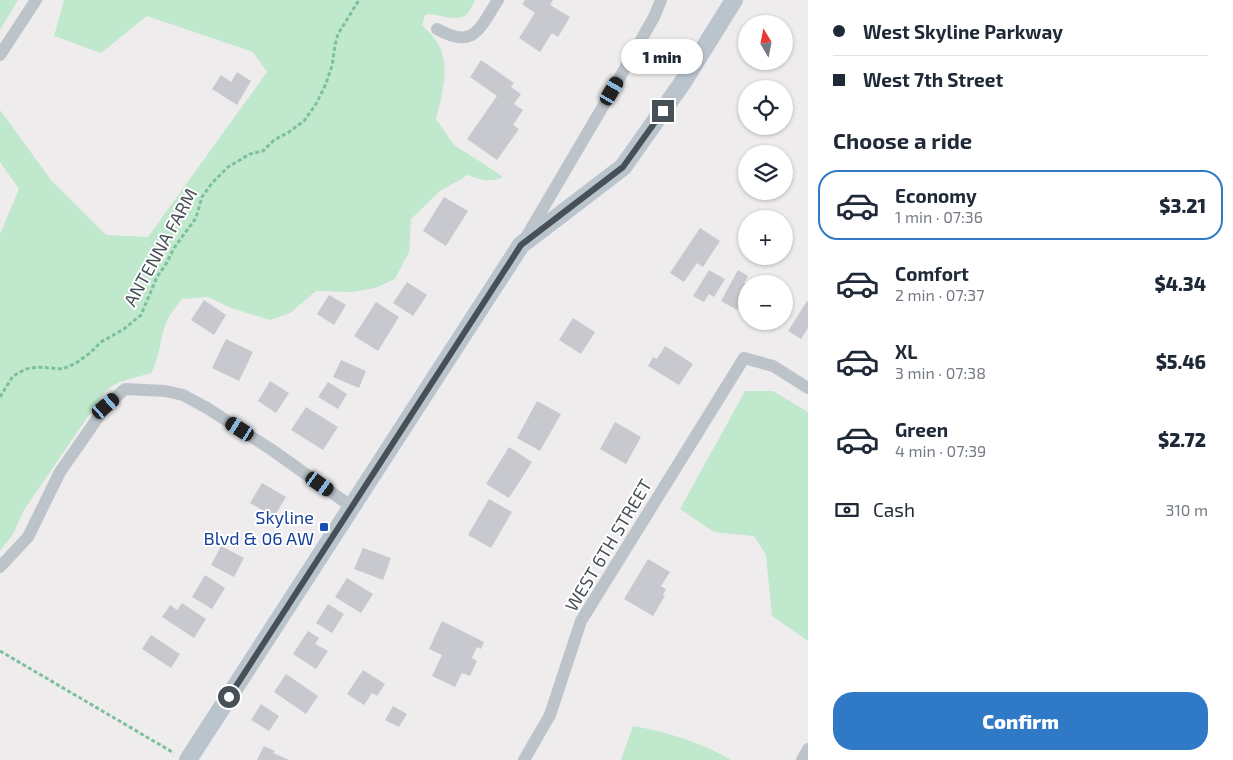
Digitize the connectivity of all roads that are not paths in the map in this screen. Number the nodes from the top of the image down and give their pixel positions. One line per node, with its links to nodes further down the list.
1 (36, 0): 6 (street)
2 (498, 0): 5 (street)
3 (662, 0): 7 (street)
4 (734, 0): 7 (street)
5 (437, 29)
6 (0, 55)
7 (521, 245): 9 (street)
8 (808, 388): 13 (street, WEST 6TH STREET)
9 (352, 507): 10 (street); 12 (street)
10 (0, 567)
11 (808, 749): 14 (street)
12 (183, 758)
13 (524, 760)
14 (802, 760)

